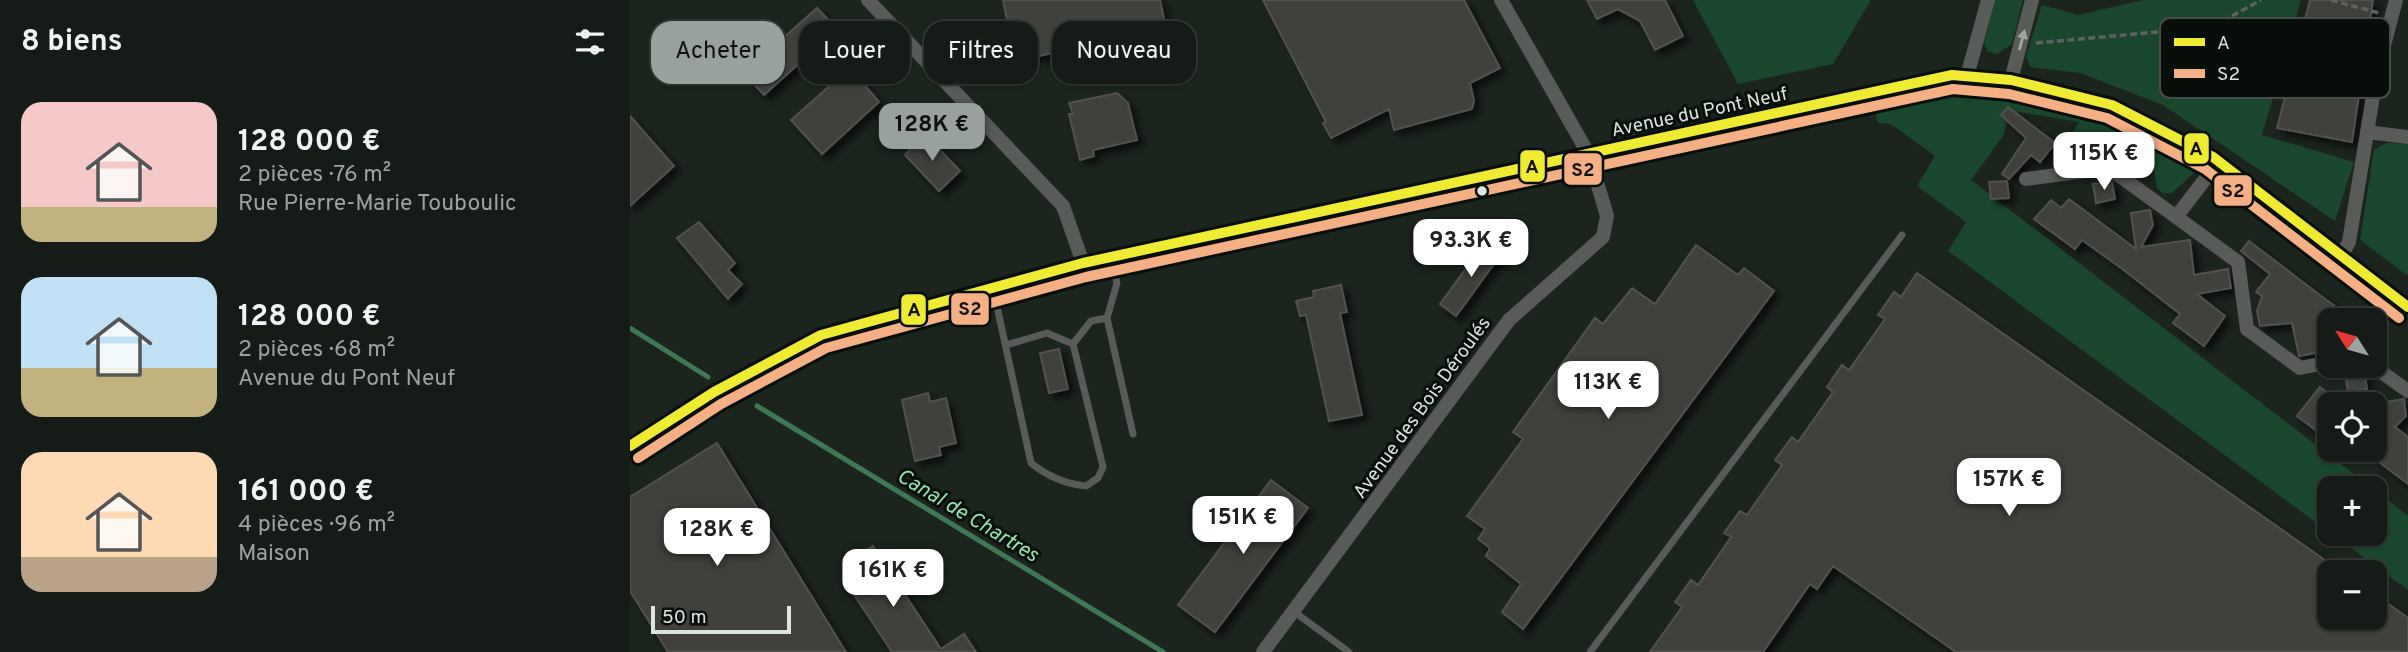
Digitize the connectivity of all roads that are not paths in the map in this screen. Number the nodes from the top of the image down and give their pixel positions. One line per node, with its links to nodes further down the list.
1 (868, 0): 17 (street)
2 (1501, 0): 10 (street, Avenue des Bois Déroulés)
3 (1988, 0): 5 (street)
4 (2032, 0): 6 (street, one-way to 4)
5 (1968, 76): 6 (street, Avenue du Pont Neuf); 10 (street, Avenue du Pont Neuf)
6 (2011, 80): 11 (street, Avenue du Pont Neuf)
7 (2374, 98): 8 (street)
8 (2367, 132): 9 (street); 16 (street)
9 (2408, 136)
10 (1589, 155): 15 (street, Avenue du Pont Neuf); 28 (street, Avenue des Bois Déroulés)
11 (2219, 161): 13 (street); 16 (street, Avenue du Pont Neuf)
12 (2026, 179): 13 (street)
13 (2176, 216): 23 (street)
14 (1902, 235): 31 (lane)
15 (1111, 257): 17 (street, Avenue du Pont Neuf); 20 (lane)
16 (2340, 258): 19 (street, Avenue du Pont Neuf)
17 (1083, 263): 18 (street, Avenue du Pont Neuf)
18 (993, 288): 22 (lane); 27 (street, Avenue du Pont Neuf)
19 (2408, 307)
20 (1107, 318): 21 (lane); 26 (lane)
21 (1073, 344): 22 (lane); 22 (lane)
22 (1006, 345)
23 (2317, 364)
24 (2387, 376): 25 (street)
25 (2408, 391)
26 (1133, 434)
27 (630, 446)
28 (1293, 611): 29 (street, Avenue des Bois Déroulés); 30 (lane)
29 (1263, 652)
30 (1349, 652)
31 (1590, 652)

